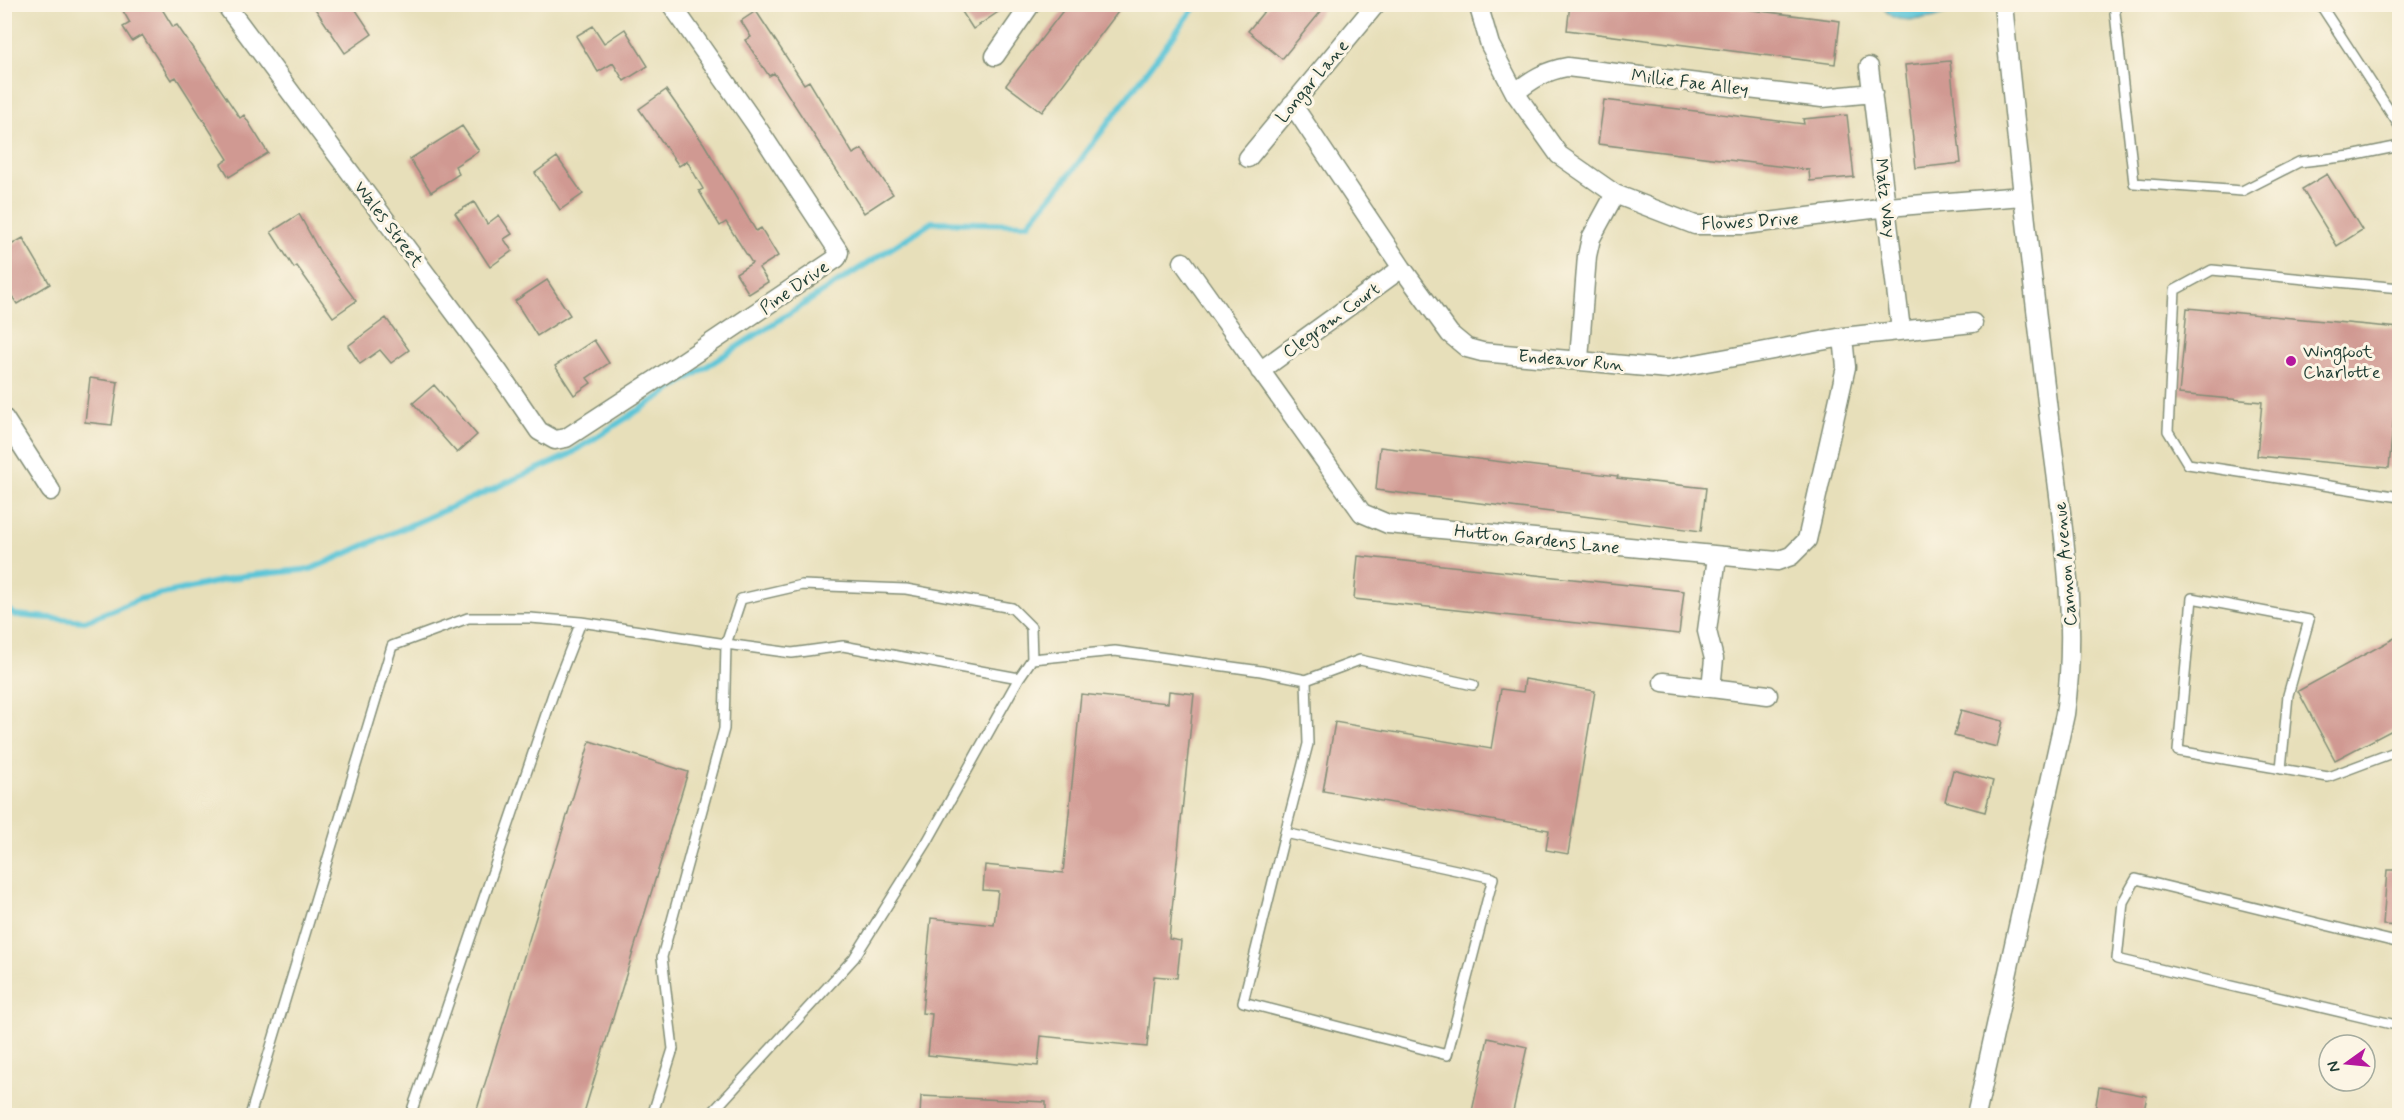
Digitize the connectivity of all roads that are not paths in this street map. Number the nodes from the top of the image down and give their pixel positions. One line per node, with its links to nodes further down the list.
1 (225, 4): 29 (street, Wales Street)
2 (671, 4): 29 (street, Pine Drive)
3 (1031, 4): 9 (street)
4 (1376, 4): 13 (street, Longar Lane)
5 (1478, 4): 11 (street, Flowes Drive)
6 (2003, 4): 18 (street, Cannon Avenue)
7 (2114, 4): 15 (lane)
8 (2320, 4): 14 (lane)
9 (995, 56)
10 (1869, 66): 12 (street, Matz Way)
11 (1515, 93): 12 (street, Millie Fae Alley); 17 (street, Flowes Drive)
12 (1873, 93): 19 (street, Matz Way)
13 (1292, 104): 16 (street, Longar Lane); 21 (street, Endeavor Run)
14 (2400, 127)
15 (2400, 146)
16 (1248, 158)
17 (1615, 194): 19 (street, Flowes Drive); 26 (street)
18 (2022, 196): 19 (street, Flowes Drive); 51 (street, Cannon Avenue)
19 (1888, 207): 24 (street, Matz Way)
20 (1183, 262): 27 (street, Hutton Gardens Lane)
21 (1402, 268): 26 (street, Endeavor Run); 27 (street, Clegram Court)
22 (2400, 288): 31 (lane)
23 (1973, 323): 24 (street, Endeavor Run)
24 (1901, 330): 25 (street, Endeavor Run)
25 (1843, 337): 26 (street, Endeavor Run); 32 (street, Hutton Gardens Lane)
26 (1579, 359)
27 (1260, 371): 32 (street, Hutton Gardens Lane)
28 (4, 418): 30 (street)
29 (555, 440)
30 (51, 491)
31 (2400, 497)
32 (1717, 557): 40 (street)
33 (581, 622): 34 (lane); 47 (lane); 48 (lane)
34 (726, 644): 35 (lane); 36 (lane); 49 (lane)
35 (1032, 659): 36 (lane); 37 (lane)
36 (1019, 678): 50 (lane)
37 (1306, 680): 39 (lane); 44 (lane)
38 (1663, 682): 40 (street)
39 (1473, 685)
40 (1711, 688): 41 (street)
41 (1768, 694)
42 (2400, 750): 43 (lane)
43 (2281, 769): 43 (lane)
44 (1285, 833): 44 (lane)
45 (2400, 943): 46 (lane)
46 (2400, 1026)
47 (250, 1116)
48 (410, 1116)
49 (652, 1116)
50 (709, 1116)
51 (1976, 1116)

